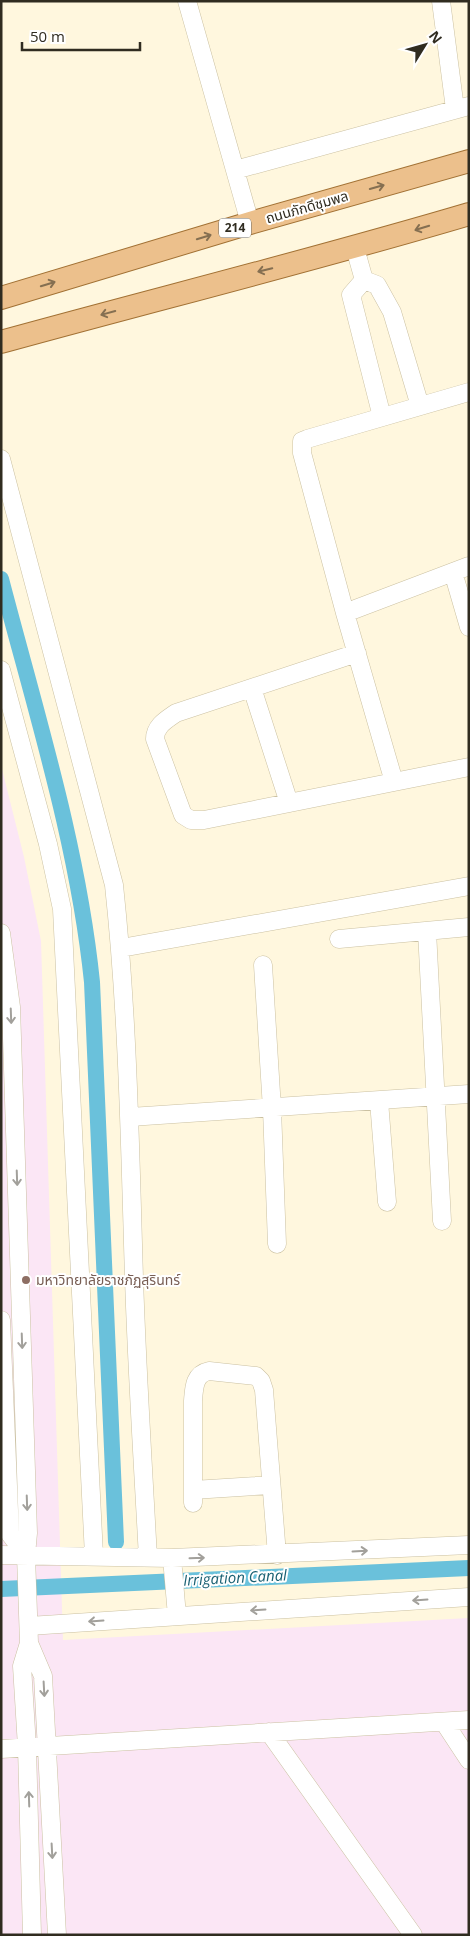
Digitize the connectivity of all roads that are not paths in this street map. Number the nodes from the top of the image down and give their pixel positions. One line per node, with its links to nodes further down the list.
1 (188, 1): 5 (street)
2 (441, 1): 3 (street)
3 (462, 108): 5 (street)
4 (469, 161): 7 (main road, ถนนภักดีชุมพล / 214, one-way to 4)
5 (235, 170): 7 (street)
6 (469, 214): 8 (main road, one-way to 8)
7 (250, 223): 10 (main road, ถนนภักดีชุมพล / 214, one-way to 7)
8 (355, 248): 9 (street); 11 (main road, one-way to 11)
9 (364, 280): 13 (street); 14 (street)
10 (1, 298)
11 (1, 342)
12 (469, 392): 13 (street)
13 (420, 406): 14 (street)
14 (382, 416): 17 (street)
15 (1, 459): 30 (street)
16 (461, 569): 17 (street); 18 (street)
17 (345, 613): 19 (street)
18 (469, 627)
19 (357, 653): 21 (street); 23 (street)
20 (1, 670): 45 (street)
21 (252, 688): 24 (street); 24 (street)
22 (469, 767): 23 (street)
23 (394, 782): 24 (street)
24 (289, 804)
25 (469, 886): 30 (street)
26 (469, 926): 27 (street)
27 (427, 931): 29 (street); 33 (street)
28 (1, 933): 47 (street, one-way to 47)
29 (339, 939)
30 (121, 948): 36 (street)
31 (263, 965): 35 (street)
32 (469, 1094): 33 (street)
33 (437, 1096): 34 (street); 38 (street)
34 (379, 1100): 35 (street); 37 (street)
35 (272, 1109): 36 (street); 39 (street)
36 (130, 1118): 46 (street)
37 (387, 1202)
38 (442, 1220)
39 (277, 1244)
40 (1, 1330): 47 (street)
41 (271, 1485): 41 (street); 44 (street)
42 (469, 1545): 44 (street, one-way to 42)
43 (1, 1555): 47 (street)
44 (277, 1555): 48 (street, one-way to 44)
45 (94, 1556): 46 (street); 47 (street)
46 (148, 1558): 48 (street)
47 (26, 1560): 51 (street)
48 (172, 1563): 50 (street)
49 (469, 1597): 50 (street, one-way to 50)
50 (176, 1609): 51 (street, one-way to 51)
51 (29, 1627): 55 (street, one-way to 55); 56 (street)
52 (469, 1720): 53 (street)
53 (444, 1722): 54 (street); 58 (street)
54 (269, 1732): 55 (street); 61 (street)
55 (46, 1744): 56 (street); 60 (street, one-way to 60)
56 (27, 1747): 57 (street); 59 (street, one-way to 56)
57 (1, 1749)
58 (469, 1760)
59 (32, 1935)
60 (57, 1935)
61 (413, 1935)

